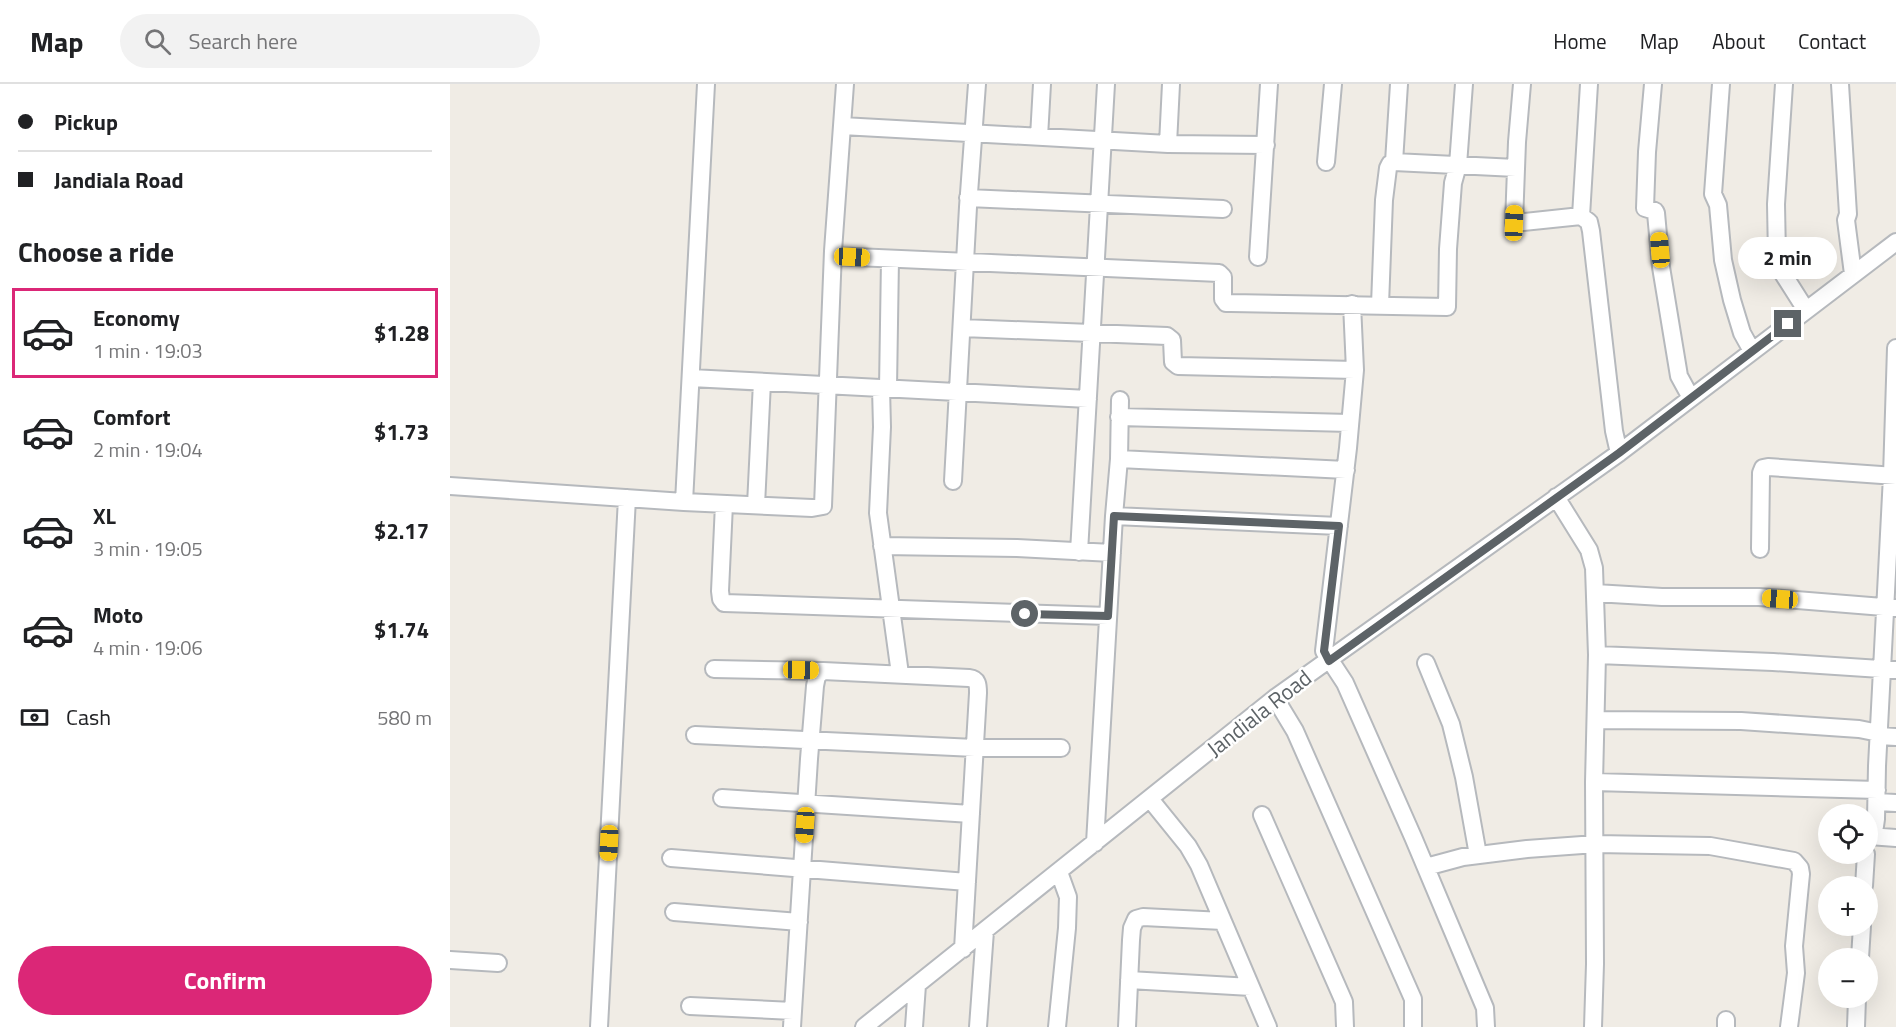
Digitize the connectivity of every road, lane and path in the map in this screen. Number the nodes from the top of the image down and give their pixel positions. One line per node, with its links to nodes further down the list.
1 (706, 84): 47 (street)
2 (844, 84): 17 (street)
3 (977, 84): 18 (street)
4 (1042, 84): 19 (street)
5 (1106, 84): 20 (street)
6 (1171, 84): 21 (street)
7 (1269, 84): 22 (street)
8 (1333, 84): 23 (street)
9 (1399, 84): 24 (street)
10 (1464, 84): 25 (street)
11 (1522, 84): 26 (street)
12 (1589, 84): 30 (street)
13 (1653, 84): 52 (street)
14 (1721, 84): 44 (street)
15 (1784, 84): 40 (street)
16 (1840, 84): 37 (street)
17 (842, 126): 18 (street); 32 (street)
18 (974, 133): 19 (street); 27 (street)
19 (1039, 137): 20 (street)
20 (1103, 141): 21 (street); 28 (street)
21 (1168, 144): 22 (street)
22 (1266, 145): 33 (street)
23 (1326, 162)
24 (1394, 162): 25 (street); 39 (street)
25 (1458, 165): 26 (street); 39 (street)
26 (1516, 168): 30 (street)
27 (968, 198): 28 (street); 35 (street)
28 (1100, 204): 29 (street); 36 (street)
29 (1223, 209)
30 (1581, 216): 57 (street)
31 (1895, 247): 37 (street, Jandiala Road)
32 (833, 256): 34 (street); 49 (street)
33 (1258, 257)
34 (890, 259): 35 (street); 50 (street)
35 (966, 263): 36 (street); 41 (street)
36 (1096, 269): 38 (street); 42 (street)
37 (1853, 274): 40 (street, Jandiala Road)
38 (1352, 304): 39 (street); 45 (street)
39 (1380, 305)
40 (1806, 310): 44 (street, Jandiala Road)
41 (962, 328): 42 (street); 51 (street)
42 (1092, 332): 45 (street); 53 (street)
43 (1896, 348): 46 (street)
44 (1752, 351): 52 (street, Jandiala Road)
45 (1355, 370): 56 (street)
46 (1896, 373): 60 (street)
47 (691, 378): 48 (street); 65 (street)
48 (762, 381): 49 (street); 67 (street)
49 (829, 385): 50 (street); 67 (street)
50 (885, 388): 51 (street); 71 (street)
51 (958, 392): 53 (street); 61 (street)
52 (1691, 398): 57 (street, Jandiala Road)
53 (1088, 399): 73 (street)
54 (1120, 400): 55 (street)
55 (1119, 417): 56 (street); 58 (street)
56 (1350, 423): 59 (street)
57 (1619, 453): 63 (street, Jandiala Road)
58 (1119, 459): 59 (street); 68 (street)
59 (1346, 470): 69 (street)
60 (1894, 476): 70 (street); 72 (street)
61 (953, 481)
62 (450, 486): 64 (street)
63 (1556, 497): 75 (street); 80 (street, Jandiala Road)
64 (627, 498): 65 (street); 126 (street)
65 (684, 502): 66 (street)
66 (724, 504): 67 (street); 77 (street)
67 (756, 505)
68 (1114, 516): 69 (street); 74 (street)
69 (1339, 526): 80 (street)
70 (1892, 543): 76 (street)
71 (882, 546): 73 (street); 77 (street)
72 (1760, 549)
73 (1079, 552): 74 (street)
74 (1112, 553): 78 (street)
75 (1595, 593): 76 (street); 79 (street)
76 (1891, 608): 83 (street)
77 (891, 609): 78 (street); 85 (street)
78 (1108, 616): 105 (street)
79 (1597, 655): 83 (street); 87 (street)
80 (1329, 661): 86 (street, Jandiala Road); 109 (street)
81 (1426, 663): 107 (street)
82 (714, 669): 84 (street)
83 (1889, 669): 89 (street)
84 (823, 671): 85 (street); 91 (street)
85 (900, 674): 92 (street)
86 (1275, 698): 97 (street, Jandiala Road); 134 (street)
87 (1596, 720): 89 (street); 94 (street)
88 (695, 735): 91 (street)
89 (1879, 736): 90 (street); 95 (street)
90 (1896, 736)
91 (811, 740): 92 (street); 99 (street)
92 (975, 748): 93 (street); 101 (street)
93 (1061, 748)
94 (1594, 782): 95 (street); 106 (street)
95 (1877, 796): 98 (street); 100 (street)
96 (722, 798): 99 (street)
97 (1150, 799): 105 (street, Jandiala Road); 114 (street)
98 (1896, 803)
99 (806, 804): 101 (street); 110 (street)
100 (1876, 804)
101 (971, 814): 112 (street)
102 (1262, 815): 133 (street)
103 (1878, 837): 104 (street)
104 (1896, 838)
105 (1095, 843): 111 (street, Jandiala Road)
106 (1596, 844): 107 (street); 136 (street); 137 (street)
107 (1478, 855): 109 (street)
108 (671, 858): 110 (street)
109 (1426, 867): 135 (street)
110 (802, 869): 112 (street); 115 (street)
111 (1059, 872): 116 (street, Jandiala Road); 130 (street)
112 (967, 882): 117 (street)
113 (674, 912): 115 (street)
114 (1223, 921): 120 (street); 122 (street)
115 (799, 922): 125 (street)
116 (984, 931): 117 (street, Jandiala Road); 129 (street)
117 (963, 949): 121 (street, Jandiala Road)
118 (450, 960): 119 (street)
119 (498, 963)
120 (1130, 980): 122 (street); 131 (street)
121 (917, 985): 127 (street, Jandiala Road); 128 (street)
122 (1251, 987): 132 (street)
123 (690, 1006): 125 (street)
124 (1857, 1008): 138 (street)
125 (793, 1019)
126 (599, 1027)
127 (864, 1027)
128 (914, 1027)
129 (978, 1027)
130 (1057, 1027)
131 (1128, 1027)
132 (1268, 1027)
133 (1345, 1027)
134 (1413, 1027)
135 (1486, 1027)
136 (1593, 1027)
137 (1789, 1027)
138 (1856, 1027)

